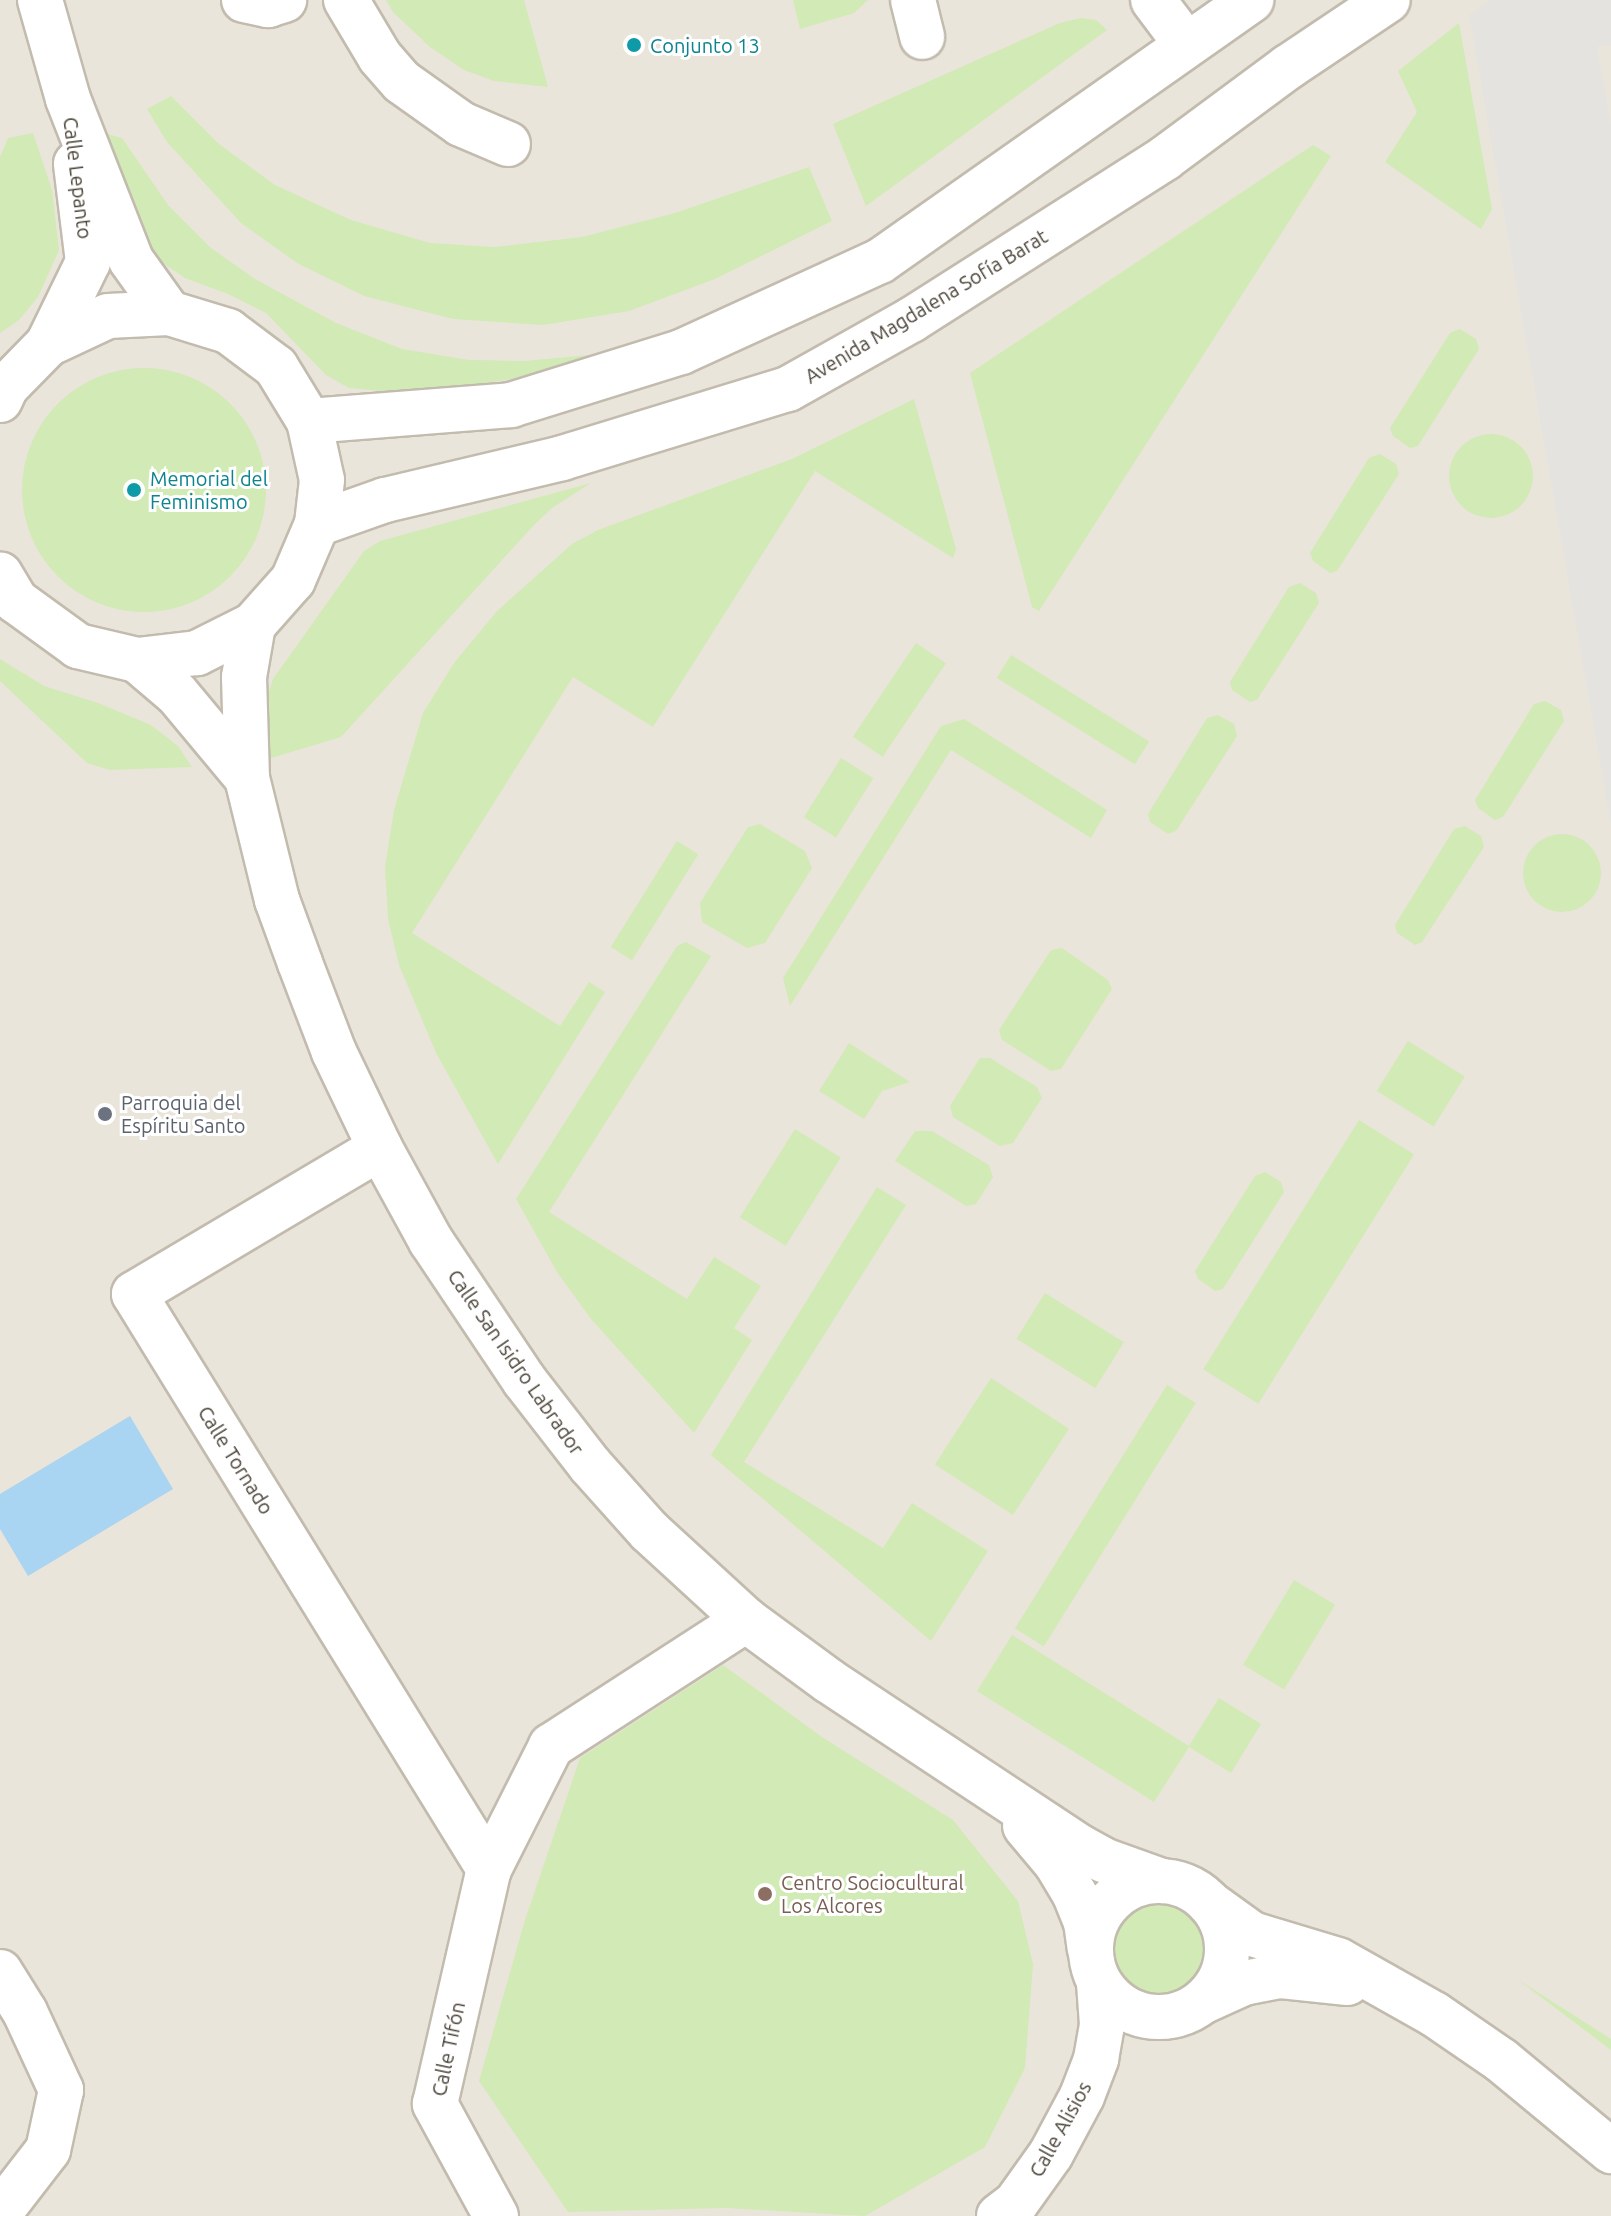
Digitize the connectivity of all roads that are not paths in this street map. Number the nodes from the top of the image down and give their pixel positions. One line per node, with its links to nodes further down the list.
1 (40, 0): 9 (street, Calle Lepanto)
2 (244, 0): 3 (street)
3 (284, 0)
4 (346, 0): 10 (street)
5 (1153, 0): 8 (street)
6 (1388, 0): 15 (street, Avenida Magdalena Sofía Barat)
7 (1249, 1): 8 (street)
8 (1186, 44): 14 (street)
9 (68, 99): 11 (street, Calle Lepanto); 12 (street, Calle Lepanto)
10 (508, 144)
11 (169, 313): 12 (street); 14 (street)
12 (48, 344): 13 (street)
13 (2, 391)
14 (309, 421): 15 (street)
15 (317, 524): 18 (street)
16 (0, 574): 19 (street)
17 (0, 616): 19 (street)
18 (253, 625): 20 (street); 21 (street, Calle San Isidro Labrador)
19 (78, 646): 20 (street)
20 (137, 660): 21 (street, Calle San Isidro Labrador)
21 (247, 778): 22 (street, Calle San Isidro Labrador)
22 (380, 1148): 23 (street, Calle San Isidro Labrador); 25 (street, Calle Tornado)
23 (746, 1620): 24 (street, Calle San Isidro Labrador); 25 (street, Calle Tifón)
24 (993, 1793): 26 (street, Calle San Isidro Labrador); 28 (street, Calle San Isidro Labrador)
25 (489, 1869): 34 (street, Calle Tifón)
26 (1162, 1881): 27 (street); 28 (street)
27 (1209, 1903): 30 (street); 31 (street)
28 (1095, 1966): 31 (street); 35 (street, Calle Alisios)
29 (0, 1972): 33 (street)
30 (1408, 2000): 31 (street); 32 (street)
31 (1202, 2002)
32 (1611, 2151)
33 (0, 2212)
34 (496, 2216)
35 (999, 2216)

